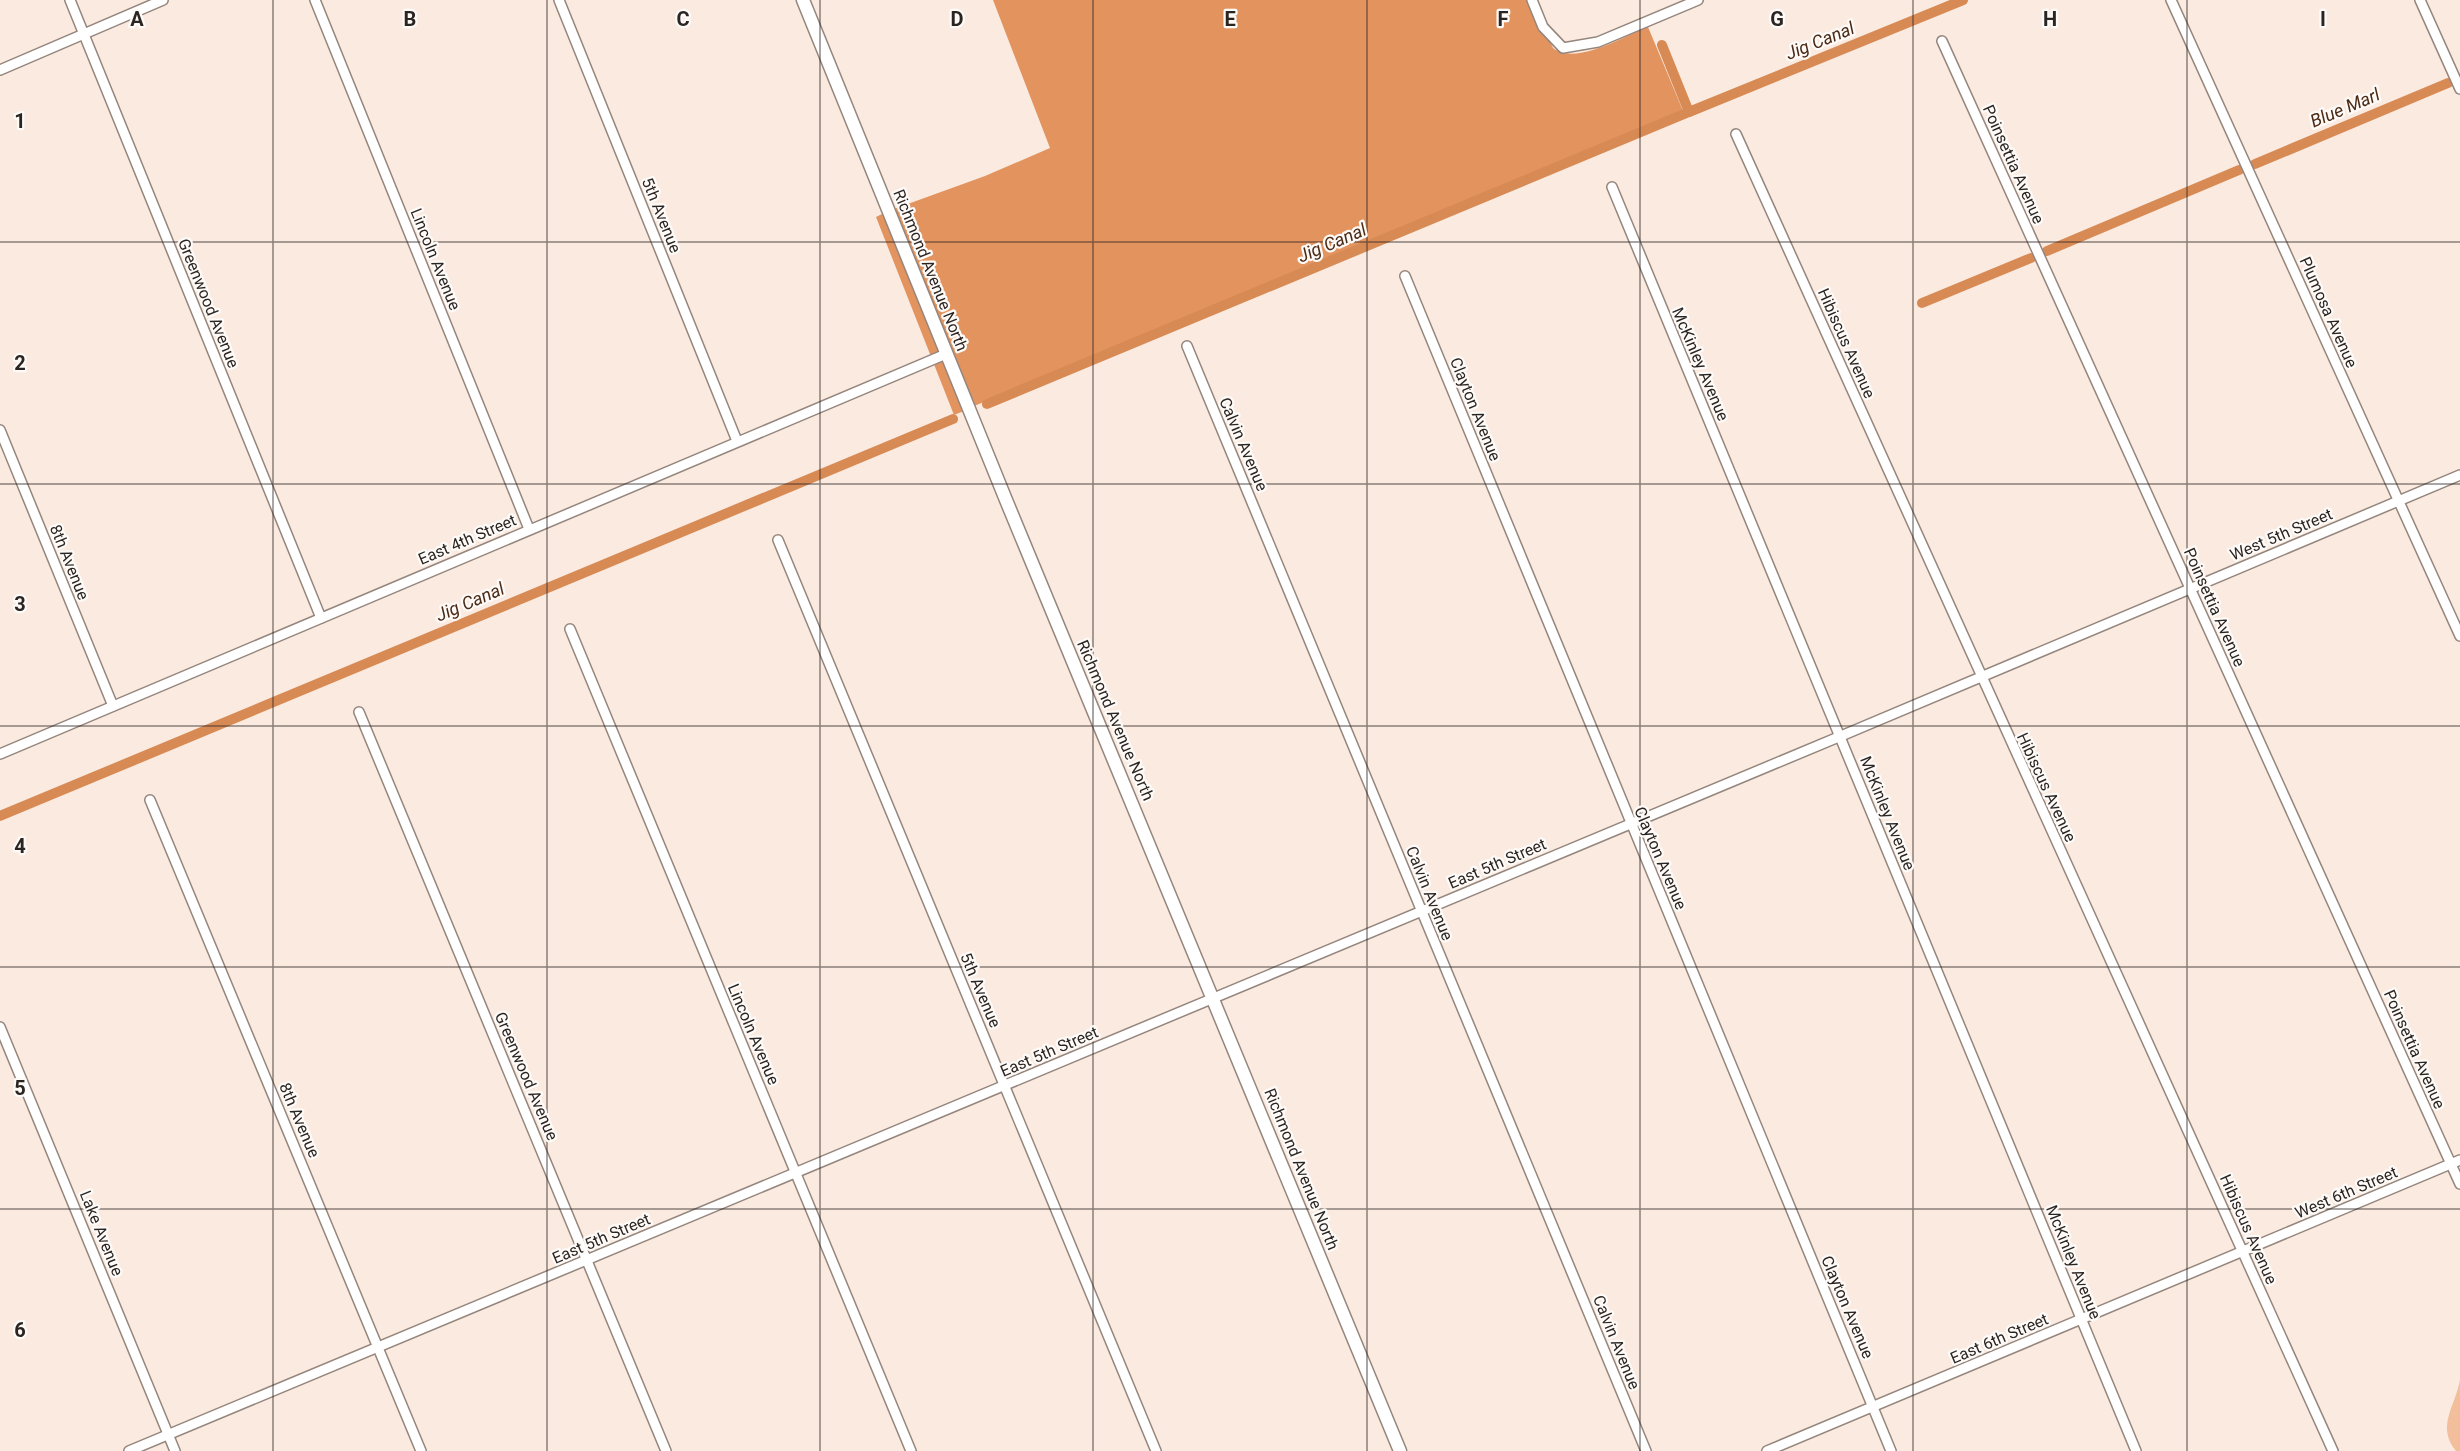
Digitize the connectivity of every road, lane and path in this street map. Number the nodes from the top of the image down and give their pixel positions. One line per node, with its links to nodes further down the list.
1 (70, 0): 10 (street, Greenwood Avenue)
2 (163, 0): 10 (street)
3 (315, 0): 23 (street, Lincoln Avenue)
4 (558, 0): 20 (street, 5th Avenue)
5 (803, 0): 18 (street, Richmond Avenue North)
6 (1532, 0): 9 (street)
7 (2171, 0): 22 (street, Plumosa Avenue)
8 (2420, 0): 13 (street)
9 (1693, 2)
10 (84, 34): 12 (street); 26 (street, Greenwood Avenue)
11 (1942, 41): 25 (street, Poinsettia Avenue)
12 (0, 70)
13 (2460, 89)
14 (1736, 134): 29 (street, Hibiscus Avenue)
15 (1612, 186): 32 (street, McKinley Avenue)
16 (1405, 276): 35 (street, Clayton Avenue)
17 (1187, 346): 36 (street, Calvin Avenue)
18 (946, 354): 20 (street, East 4th Street); 37 (street, Richmond Avenue North)
19 (0, 430): 30 (street, 8th Avenue)
20 (737, 441): 23 (street, East 4th Street)
21 (2460, 475): 22 (street, West 5th Street)
22 (2398, 501): 25 (street, West 5th Street); 28 (street, Plumosa Avenue)
23 (529, 529): 26 (street, East 4th Street)
24 (778, 540): 39 (street, 5th Avenue)
25 (2190, 589): 29 (street, West 5th Street); 40 (street, Poinsettia Avenue)
26 (321, 618): 30 (street, East 4th Street)
27 (570, 629): 41 (street, Lincoln Avenue)
28 (2460, 636)
29 (1981, 677): 32 (street, East 5th Street); 43 (street, Hibiscus Avenue)
30 (112, 706): 33 (street, East 4th Street)
31 (359, 712): 44 (street, Greenwood Avenue)
32 (1841, 736): 35 (street, East 5th Street); 45 (street, McKinley Avenue)
33 (0, 754)
34 (150, 800): 46 (street, 8th Avenue)
35 (1631, 824): 36 (street, East 5th Street); 47 (street, Clayton Avenue)
36 (1422, 912): 37 (street, East 5th Street); 56 (street, Calvin Avenue)
37 (1214, 998): 39 (street, East 5th Street); 55 (street, Richmond Avenue North)
38 (0, 1027): 48 (street, Lake Avenue)
39 (1005, 1086): 41 (street, East 5th Street); 54 (street, 5th Avenue)
40 (2455, 1162): 42 (street, Poinsettia Avenue); 43 (street, West 6th Street)
41 (795, 1173): 44 (street, East 5th Street); 53 (street, Lincoln Avenue)
42 (2460, 1184)
43 (2243, 1252): 45 (street, East 6th Street); 60 (street, Hibiscus Avenue)
44 (587, 1259): 46 (street, East 5th Street); 52 (street, Greenwood Avenue)
45 (2082, 1320): 47 (street, East 6th Street); 59 (street, McKinley Avenue)
46 (378, 1347): 48 (street, East 5th Street); 51 (street, 8th Avenue)
47 (1873, 1407): 57 (street, East 6th Street); 58 (street, Clayton Avenue)
48 (169, 1434): 49 (street, East 5th Street); 50 (street, Lake Avenue)
49 (129, 1451)
50 (175, 1451)
51 (421, 1451)
52 (666, 1451)
53 (911, 1451)
54 (1156, 1451)
55 (1400, 1451)
56 (1646, 1451)
57 (1767, 1451)
58 (1891, 1451)
59 (2136, 1451)
60 (2333, 1451)

